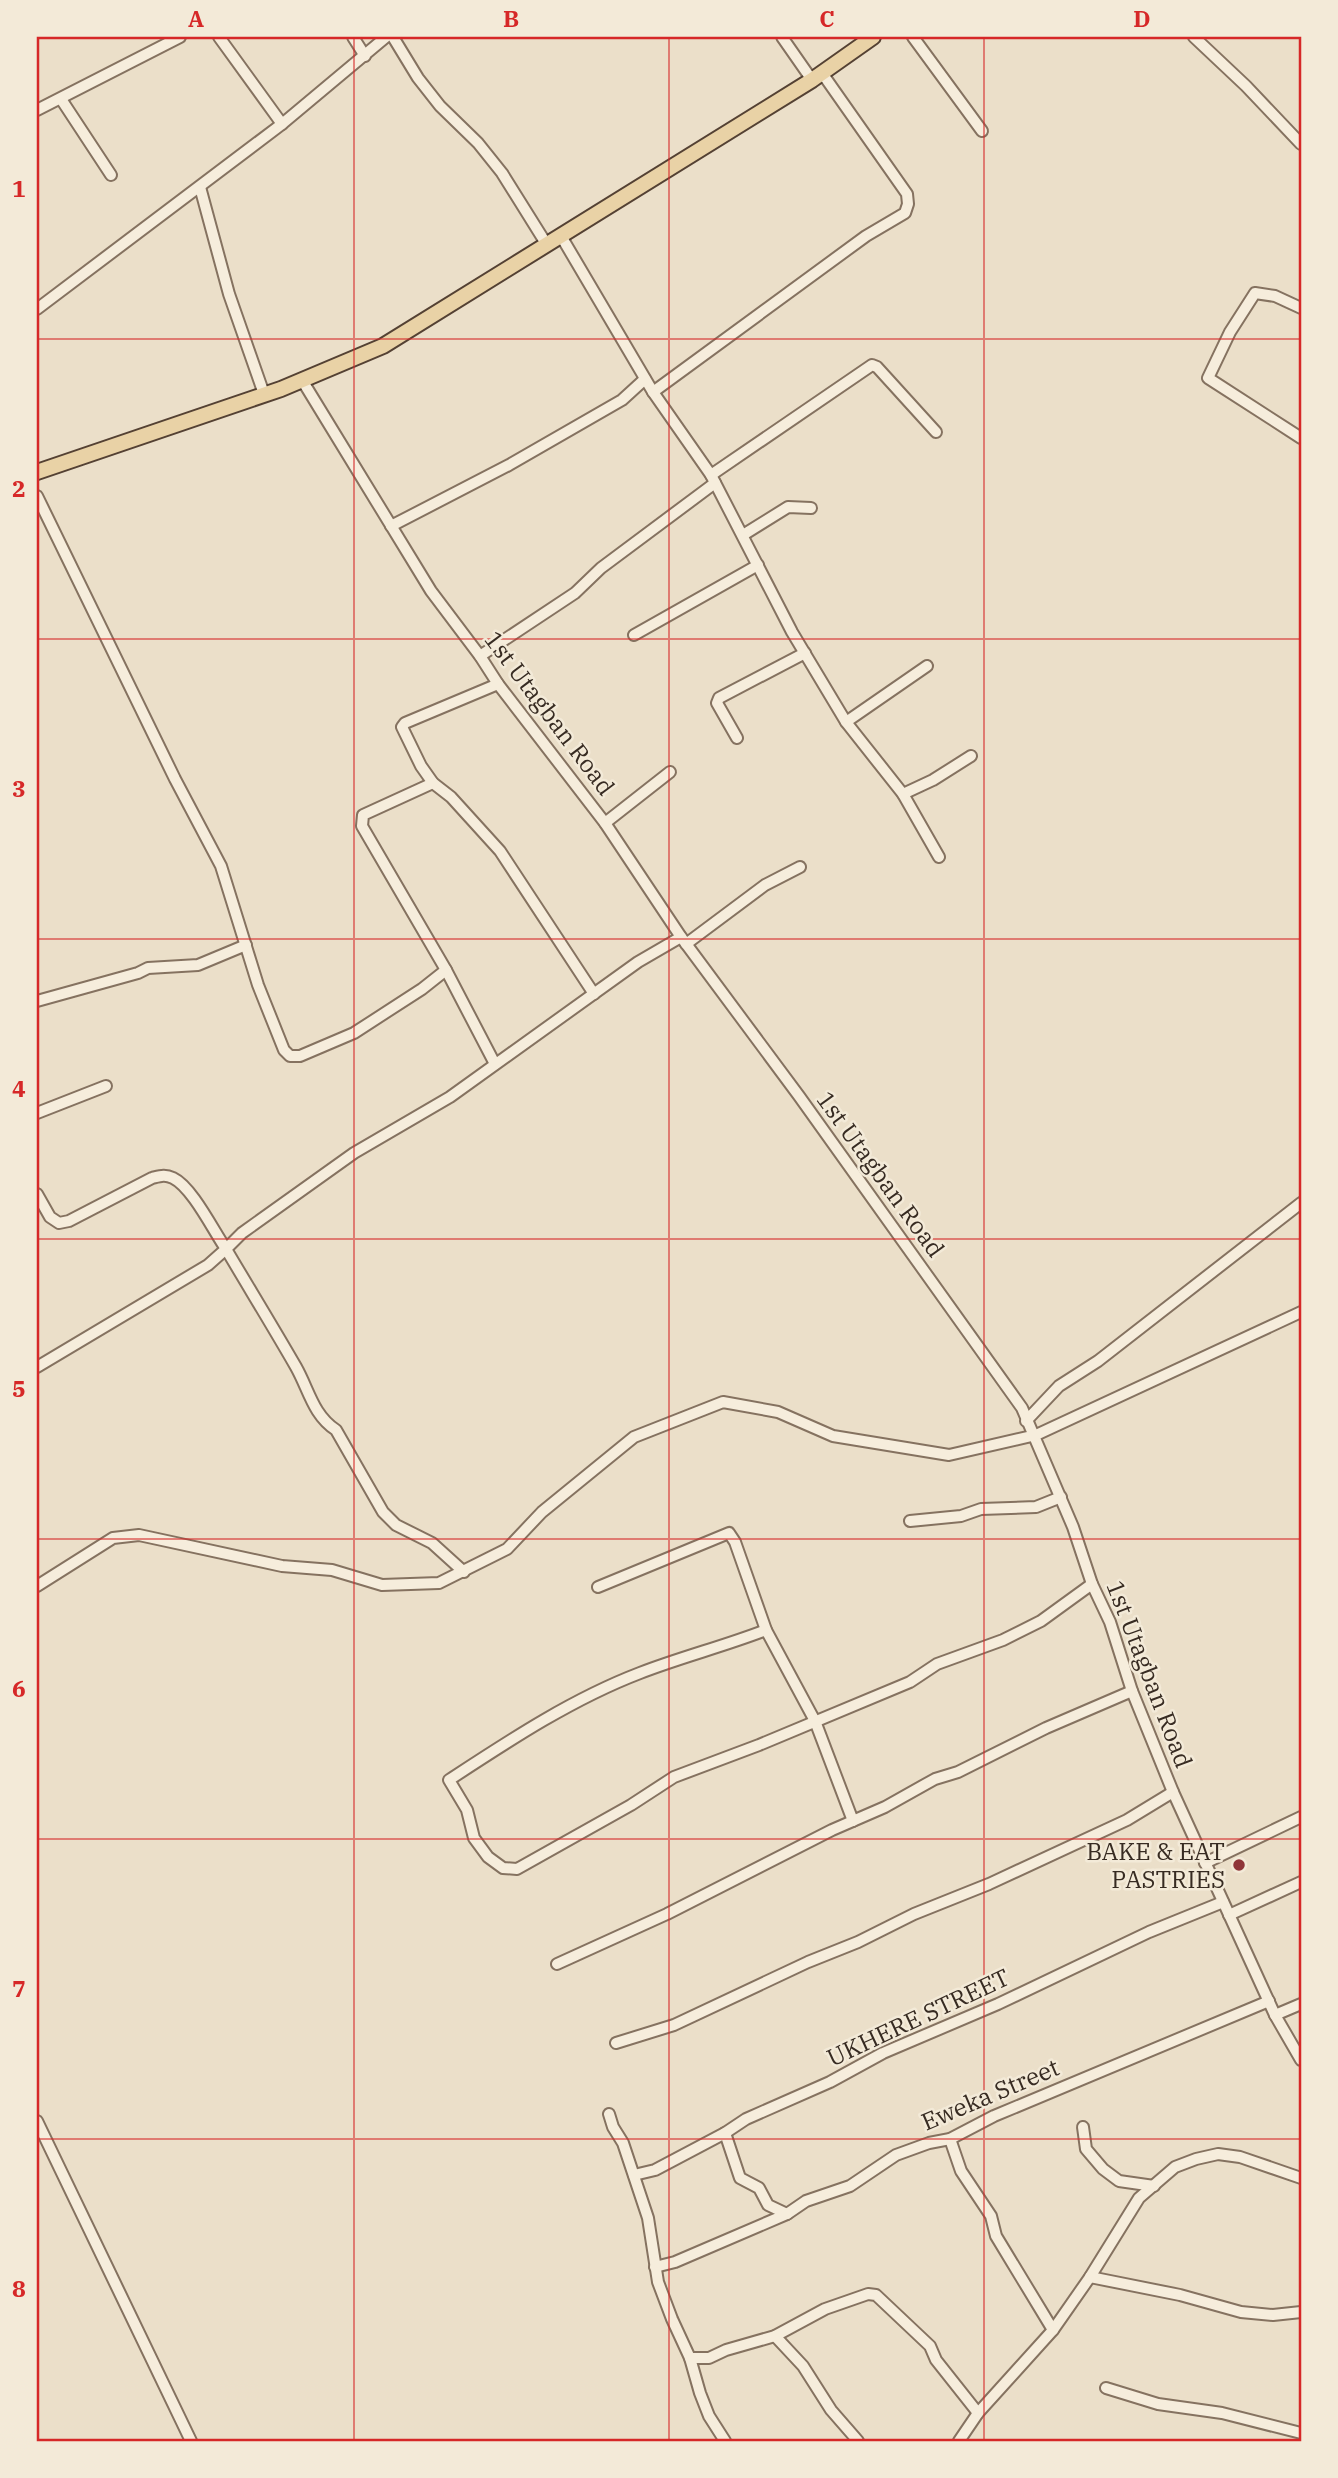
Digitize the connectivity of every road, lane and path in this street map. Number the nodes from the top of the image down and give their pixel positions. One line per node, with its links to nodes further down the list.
1 (180, 37): 12 (street)
2 (219, 37): 14 (street)
3 (352, 37): 10 (street)
4 (386, 37): 10 (street)
5 (393, 37): 20 (street)
6 (782, 37): 11 (street)
7 (873, 37): 11 (main road)
8 (913, 37): 15 (street)
9 (1194, 37): 16 (street)
10 (365, 56): 14 (street)
11 (817, 76): 19 (main road); 25 (street)
12 (61, 99): 13 (street); 17 (street)
13 (37, 110)
14 (282, 124): 18 (street)
15 (982, 131)
16 (1301, 144)
17 (111, 175)
18 (200, 187): 22 (street); 26 (street)
19 (561, 236): 20 (main road); 23 (street)
20 (547, 245): 24 (main road)
21 (1301, 308): 28 (street)
22 (37, 309)
23 (645, 379): 25 (street); 33 (street)
24 (302, 380): 26 (main road); 33 (street, 1st Utagban Road)
25 (653, 392): 30 (street)
26 (264, 394): 29 (main road)
27 (936, 432): 30 (street)
28 (1301, 438)
29 (37, 471)
30 (713, 479): 34 (street); 38 (street)
31 (37, 496): 51 (street)
32 (811, 508): 34 (street)
33 (391, 526): 38 (street, 1st Utagban Road)
34 (743, 536): 35 (street)
35 (758, 565): 36 (street); 37 (street)
36 (634, 635)
37 (805, 653): 41 (street); 42 (street)
38 (480, 656): 40 (street, 1st Utagban Road)
39 (927, 666): 41 (street)
40 (498, 684): 45 (street); 47 (street, 1st Utagban Road)
41 (846, 722): 46 (street)
42 (737, 737)
43 (971, 755): 46 (street)
44 (670, 772): 47 (street)
45 (433, 783): 52 (street); 53 (street)
46 (903, 794): 48 (street)
47 (606, 822): 50 (street, 1st Utagban Road)
48 (939, 857)
49 (800, 867): 50 (street)
50 (684, 940): 53 (street); 63 (street, 1st Utagban Road)
51 (246, 945): 52 (street); 54 (street)
52 (446, 970): 55 (street)
53 (594, 994): 55 (street)
54 (37, 1001)
55 (495, 1064): 60 (street)
56 (106, 1086): 57 (street)
57 (37, 1113)
58 (37, 1194): 60 (street)
59 (1301, 1203): 63 (street)
60 (226, 1249): 62 (street); 67 (street)
61 (1301, 1312): 64 (street)
62 (37, 1367)
63 (1026, 1421): 64 (street, 1st Utagban Road)
64 (1035, 1435): 65 (street, 1st Utagban Road); 67 (street)
65 (1061, 1497): 66 (street); 68 (street, 1st Utagban Road)
66 (910, 1521)
67 (464, 1573): 69 (street)
68 (1093, 1584): 72 (street, 1st Utagban Road); 73 (street)
69 (37, 1586)
70 (598, 1587): 71 (street)
71 (766, 1630): 73 (street); 73 (street)
72 (1132, 1691): 74 (street, 1st Utagban Road); 76 (street)
73 (816, 1721): 76 (street)
74 (1173, 1792): 77 (street, 1st Utagban Road); 85 (street)
75 (1301, 1817): 77 (street)
76 (853, 1821): 81 (street)
77 (1205, 1863): 79 (street, 1st Utagban Road)
78 (1301, 1882): 80 (street)
79 (1223, 1902): 80 (street, 1st Utagban Road); 90 (street, UKHERE STREET)
80 (1229, 1915): 82 (street, 1st Utagban Road)
81 (557, 1964)
82 (1269, 2001): 84 (street, 1st Utagban Road); 91 (street, Eweka Street)
83 (1301, 2004): 84 (street)
84 (1275, 2015): 86 (street, 1st Utagban Road)
85 (616, 2043)
86 (1301, 2060)
87 (609, 2113): 92 (street)
88 (37, 2121): 105 (street)
89 (1083, 2127): 94 (street)
90 (725, 2133): 92 (street, UKHERE STREET); 95 (street)
91 (950, 2139): 95 (street, Eweka Street); 99 (street)
92 (634, 2175): 96 (street)
93 (1301, 2179): 94 (street)
94 (1154, 2186): 97 (street)
95 (787, 2214): 96 (street, Eweka Street)
96 (655, 2267): 101 (street)
97 (1090, 2277): 98 (street); 99 (street)
98 (1301, 2312)
99 (1053, 2330): 103 (street)
100 (775, 2336): 101 (street); 103 (street); 107 (street)
101 (690, 2358): 106 (street)
102 (1106, 2388): 104 (street)
103 (978, 2413): 108 (street)
104 (1301, 2433)
105 (191, 2441)
106 (724, 2441)
107 (858, 2441)
108 (959, 2441)

